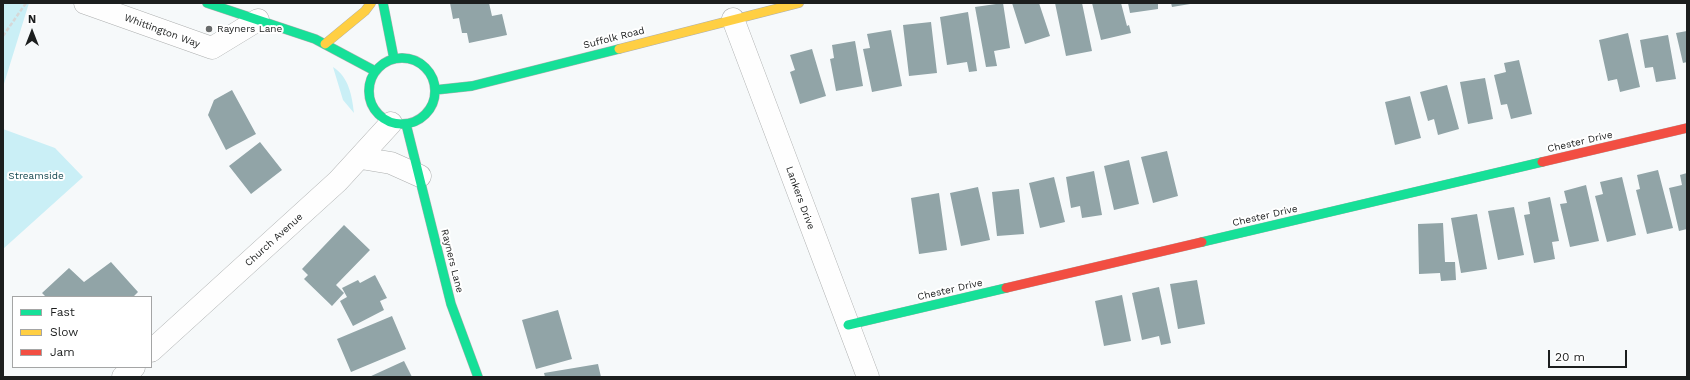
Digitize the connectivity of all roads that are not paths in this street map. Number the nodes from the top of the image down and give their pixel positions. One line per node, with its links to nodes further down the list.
1 (85, 3): 7 (street, Whittington Way)
2 (207, 3): 7 (street)
3 (371, 3): 8 (street)
4 (383, 3): 9 (street)
5 (799, 3): 6 (street, Suffolk Road)
6 (733, 19): 11 (street, Suffolk Road); 16 (street, Lankers Drive)
7 (258, 20): 8 (street)
8 (325, 44): 10 (street)
9 (394, 59): 10 (street); 11 (street)
10 (375, 71): 12 (street)
11 (435, 90): 12 (street)
12 (399, 124): 14 (street, Church Avenue); 15 (street, Rayners Lane)
13 (1687, 128): 16 (street, Chester Drive)
14 (361, 158): 15 (street); 17 (street, Church Avenue)
15 (420, 176): 20 (street, Rayners Lane)
16 (848, 325): 21 (street, Lankers Drive)
17 (152, 350)
18 (133, 368): 19 (street)
19 (123, 377)
20 (478, 377)
21 (868, 377)

